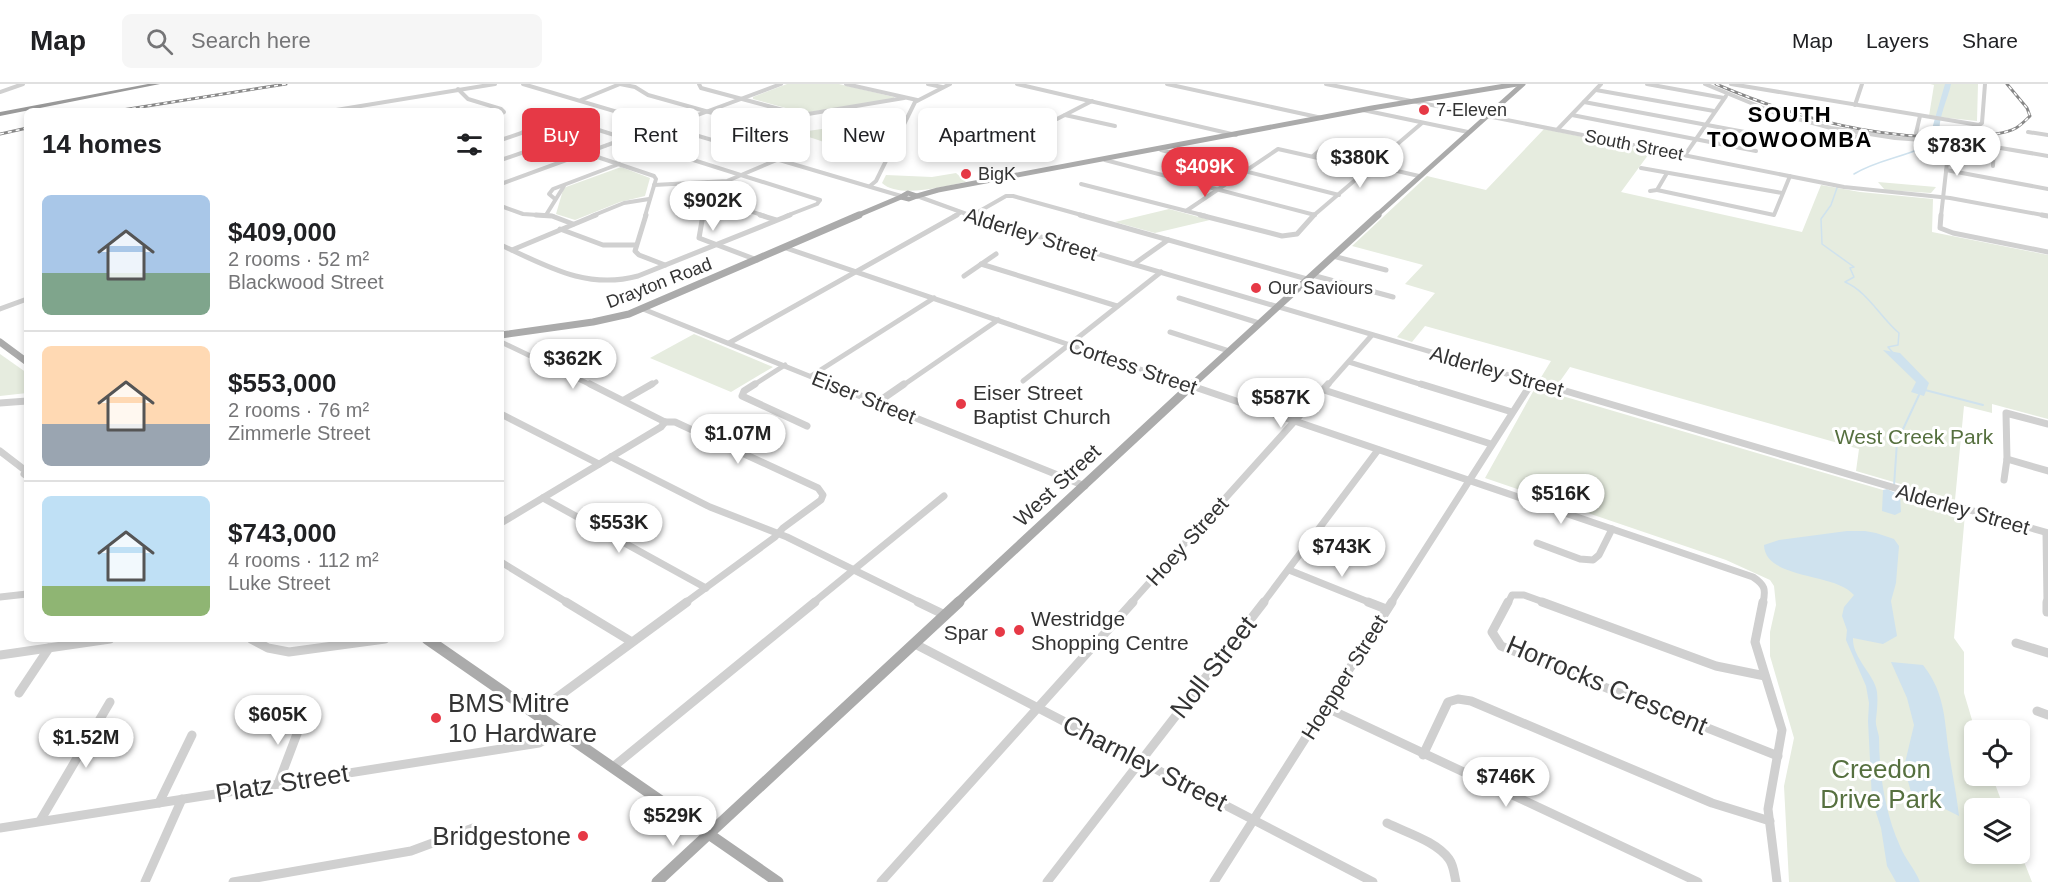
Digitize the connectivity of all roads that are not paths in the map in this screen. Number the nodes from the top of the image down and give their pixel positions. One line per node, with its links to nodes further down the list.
1 (23, 84): 31 (street)
2 (157, 84): 44 (highway)
3 (495, 84): 23 (street)
4 (522, 84): 24 (street, Alderley Street)
5 (620, 84): 38 (street); 55 (street)
6 (781, 84): 36 (street)
7 (846, 84): 34 (street)
8 (928, 84): 26 (street)
9 (950, 84): 26 (street)
10 (1017, 84): 40 (street)
11 (1167, 84): 62 (street)
12 (1326, 84): 27 (street, South Street)
13 (1347, 84): 27 (street)
14 (1506, 84): 28 (main road)
15 (1517, 84): 28 (main road); 32 (main road)
16 (1523, 84): 32 (main road)
17 (1601, 84): 30 (street)
18 (1647, 84): 35 (street)
19 (1705, 84): 33 (street)
20 (1731, 84): 43 (street)
21 (1862, 84): 43 (street)
22 (1985, 84): 61 (street)
23 (486, 85): 29 (street)
24 (531, 85): 38 (street, Alderley Street)
25 (700, 86): 36 (street)
26 (942, 87): 37 (street)
27 (1342, 87): 39 (street, South Street)
28 (1494, 87): 39 (main road, Drayton Road)
29 (458, 89): 42 (street); 48 (street)
30 (1596, 90): 41 (street); 53 (street)
31 (1, 92)
32 (1511, 93): 60 (main road, West Street)
33 (1732, 95): 35 (street); 71 (street)
34 (904, 98): 37 (street); 50 (street)
35 (1724, 98): 53 (street)
36 (741, 99): 49 (street); 55 (street)
37 (918, 99): 110 (street)
38 (581, 100): 51 (street, Alderley Street)
39 (1410, 100): 52 (main road, Drayton Road); 60 (street, South Street)
40 (1092, 101): 58 (street); 72 (street)
41 (1584, 102): 59 (street); 65 (street)
42 (364, 105): 46 (street); 47 (street)
43 (1855, 105): 61 (street)
44 (24, 108)
45 (24, 108): 54 (highway)
46 (347, 108)
47 (366, 108)
48 (495, 108)
49 (778, 108)
50 (850, 108)
51 (612, 109)
52 (1363, 110): 62 (main road, Drayton Road); 64 (street)
53 (1714, 111): 65 (street)
54 (2, 112)
55 (706, 112): 56 (street); 57 (street)
56 (711, 113)
57 (699, 114)
58 (1065, 115): 63 (street); 66 (street)
59 (1572, 115): 67 (street); 76 (street)
60 (1486, 116): 67 (street, South Street); 69 (main road, West Street)
61 (1920, 116): 78 (street)
62 (1322, 118): 72 (main road, Drayton Road)
63 (1057, 119)
64 (1422, 123): 69 (street); 97 (street)
65 (1706, 124): 74 (street); 76 (street)
66 (1115, 126)
67 (1557, 130): 85 (street, South Street)
68 (522, 132): 75 (street)
69 (1468, 132): 103 (main road, West Street)
70 (2028, 132): 73 (street)
71 (1860, 133): 77 (street); 78 (street)
72 (1236, 135): 82 (main road, Drayton Road)
73 (2048, 135)
74 (1766, 136)
75 (504, 139)
76 (1696, 139): 83 (street); 85 (street)
77 (1841, 140)
78 (1922, 140): 79 (street)
79 (1946, 142): 81 (street); 99 (street)
80 (1326, 145): 86 (street)
81 (1994, 147): 87 (street); 96 (street)
82 (1161, 150): 90 (main road, Drayton Road); 100 (street)
83 (1756, 151)
84 (522, 153): 89 (street)
85 (1685, 155): 104 (street, South Street)
86 (1313, 156): 97 (street); 100 (street)
87 (2048, 156)
88 (600, 158): 95 (street)
89 (504, 159)
90 (1105, 160): 112 (street); 117 (main road, Drayton Road)
91 (699, 161): 102 (street)
92 (561, 162): 106 (street)
93 (773, 162): 102 (street)
94 (790, 162): 110 (street, Alderley Street)
95 (619, 164): 107 (street); 109 (street)
96 (1993, 166)
97 (1369, 167): 103 (street); 116 (street)
98 (1641, 168): 101 (street)
99 (1946, 170): 111 (street); 118 (street)
100 (1244, 171): 112 (street); 116 (street)
101 (1667, 173): 113 (street); 115 (street)
102 (743, 175): 105 (street); 129 (street)
103 (1419, 176): 140 (main road, West Street)
104 (1790, 176): 115 (street); 118 (street, South Street)
105 (708, 182): 109 (street); 121 (street)
106 (504, 183)
107 (569, 183): 119 (street); 119 (street)
108 (1082, 184): 123 (street)
109 (654, 185): 120 (street)
110 (870, 186): 117 (street, Alderley Street)
111 (2048, 189)
112 (1216, 190): 123 (street); 126 (street)
113 (1657, 190): 114 (street); 115 (street)
114 (1650, 191)
115 (1782, 193)
116 (1339, 195): 126 (street)
117 (909, 196): 124 (street, Alderley Street); 136 (main road, Drayton Road)
118 (1943, 197): 128 (street, South Street); 138 (street)
119 (555, 199): 125 (street)
120 (649, 199): 130 (street); 133 (street)
121 (704, 201): 129 (street); 134 (street)
122 (504, 207): 125 (street)
123 (1186, 211): 126 (street)
124 (960, 213): 127 (street, Alderley Street); 146 (street)
125 (546, 215): 130 (street)
126 (1315, 215)
127 (971, 216): 132 (street); 143 (street, Alderley Street)
128 (2048, 216)
129 (776, 220): 134 (street)
130 (573, 224): 131 (street)
131 (561, 229): 133 (street); 137 (street)
132 (1168, 240): 143 (street); 149 (street)
133 (636, 245): 144 (street)
134 (714, 245): 141 (street); 144 (street)
135 (504, 246): 137 (street)
136 (786, 248): 141 (main road, Drayton Road); 146 (street, Cortess Street)
137 (512, 250): 144 (street)
138 (2048, 252)
139 (996, 254): 142 (street)
140 (1333, 256): 145 (street); 149 (main road, West Street)
141 (757, 260): 157 (main road, Drayton Road)
142 (981, 264): 148 (street); 154 (street)
143 (1134, 264): 147 (street, Alderley Street)
144 (665, 265)
145 (1386, 270)
146 (856, 272): 151 (street, Cortess Street); 165 (street)
147 (1161, 272): 154 (street); 155 (street, Alderley Street)
148 (964, 276)
149 (1310, 277): 150 (street); 155 (main road, West Street)
150 (1393, 297)
151 (934, 298): 158 (street, Cortess Street); 171 (street)
152 (1179, 298): 159 (street)
153 (24, 300): 156 (street)
154 (1117, 306): 166 (street)
155 (1277, 306): 159 (main road, West Street); 162 (street, Alderley Street)
156 (0, 309)
157 (644, 309): 161 (main road, Drayton Road); 165 (street, Eiser Street)
158 (998, 320): 166 (street, Cortess Street); 180 (street)
159 (1259, 323): 167 (main road, West Street)
160 (1170, 332): 167 (street)
161 (504, 335)
162 (1372, 335): 169 (street, Hoey Street); 174 (street, Alderley Street)
163 (0, 342): 168 (main road)
164 (504, 343): 178 (street)
165 (729, 343): 170 (street, Eiser Street)
166 (1069, 344): 172 (street); 175 (street, Cortess Street)
167 (1229, 351): 175 (main road, West Street)
168 (24, 360)
169 (1349, 362): 176 (street, Hoey Street); 181 (street)
170 (785, 365): 171 (street, Eiser Street); 186 (street)
171 (811, 376): 180 (street, Eiser Street)
172 (1023, 381)
173 (656, 382): 178 (street)
174 (1532, 382): 181 (street, Hoepper Street); 203 (street, Alderley Street)
175 (1192, 386): 183 (street, Cortess Street); 197 (main road, West Street)
176 (1324, 390): 183 (street, Hoey Street); 187 (street)
177 (24, 399): 179 (street)
178 (624, 400): 184 (street)
179 (0, 401)
180 (878, 402): 197 (street, Eiser Street)
181 (1512, 412): 187 (street, Hoepper Street)
182 (504, 416): 192 (street)
183 (1295, 421): 188 (street, Cortess Street); 228 (street, Hoey Street)
184 (665, 422): 190 (street); 202 (street)
185 (2048, 424): 191 (street)
186 (807, 426)
187 (1491, 444): 195 (street, Hoepper Street)
188 (1377, 450): 195 (street, Cortess Street); 207 (street, Noll Street)
189 (0, 451): 193 (street)
190 (611, 457): 192 (street); 202 (street)
191 (2007, 459): 194 (street); 196 (street)
192 (599, 464): 199 (street)
193 (24, 471)
194 (2048, 471)
195 (1468, 480): 201 (street, Cortess Street); 212 (street, Hoepper Street)
196 (2004, 480)
197 (1085, 486): 214 (main road, West Street)
198 (944, 496): 206 (street)
199 (543, 498): 200 (street); 208 (street)
200 (504, 520)
201 (1612, 529): 204 (street); 225 (street, Cortess Street)
202 (778, 533): 206 (street); 208 (street)
203 (2047, 533): 210 (street)
204 (1537, 543)
205 (504, 564): 219 (street)
206 (854, 570): 214 (street); 239 (street)
207 (1289, 570): 212 (street); 238 (street, Noll Street)
208 (706, 588): 219 (street)
209 (24, 594): 211 (street)
210 (2048, 595): 213 (street)
211 (0, 597)
212 (1386, 609): 229 (street, Hoepper Street)
213 (2047, 612)
214 (945, 615): 221 (main road, West Street)
215 (90, 642): 222 (street)
216 (257, 642): 217 (street)
217 (363, 642)
218 (431, 642): 231 (main road)
219 (632, 642): 231 (street)
220 (2016, 643): 223 (street)
221 (915, 644): 228 (street, Charnley Street); 249 (main road, West Street)
222 (49, 648): 224 (street); 226 (street)
223 (2048, 653)
224 (0, 656)
225 (1765, 676): 237 (street); 237 (street, Horrocks Crescent)
226 (19, 693)
227 (110, 702): 244 (street)
228 (1038, 707): 238 (street, Charnley Street); 255 (street, Hoey Street)
229 (1325, 707): 236 (street); 243 (street, Hoepper Street)
230 (2037, 711): 232 (street)
231 (536, 713): 234 (main road)
232 (2048, 715)
233 (303, 718): 240 (street)
234 (560, 730): 239 (main road); 240 (street, Platz Street)
235 (192, 735): 242 (street)
236 (1423, 755): 245 (street); 260 (street)
237 (1778, 756): 245 (street)
238 (1140, 761): 243 (street, Charnley Street); 256 (street, Noll Street)
239 (613, 767): 249 (main road)
240 (278, 784): 241 (street, Platz Street)
241 (182, 799): 242 (street, Platz Street); 251 (street)
242 (159, 802): 244 (street, Platz Street)
243 (1254, 819): 257 (street, Hoepper Street); 258 (street, Charnley Street)
244 (40, 821): 247 (street, Platz Street)
245 (1770, 821): 261 (street)
246 (1387, 824): 259 (street)
247 (0, 828)
248 (473, 828): 250 (street)
249 (709, 834): 253 (main road, West Street); 254 (main road)
250 (259, 880): 252 (street)
251 (146, 882)
252 (232, 882)
253 (657, 882)
254 (778, 882)
255 (881, 882)
256 (1047, 882)
257 (1214, 882)
258 (1373, 882)
259 (1455, 882)
260 (1698, 882)
261 (1777, 882)

